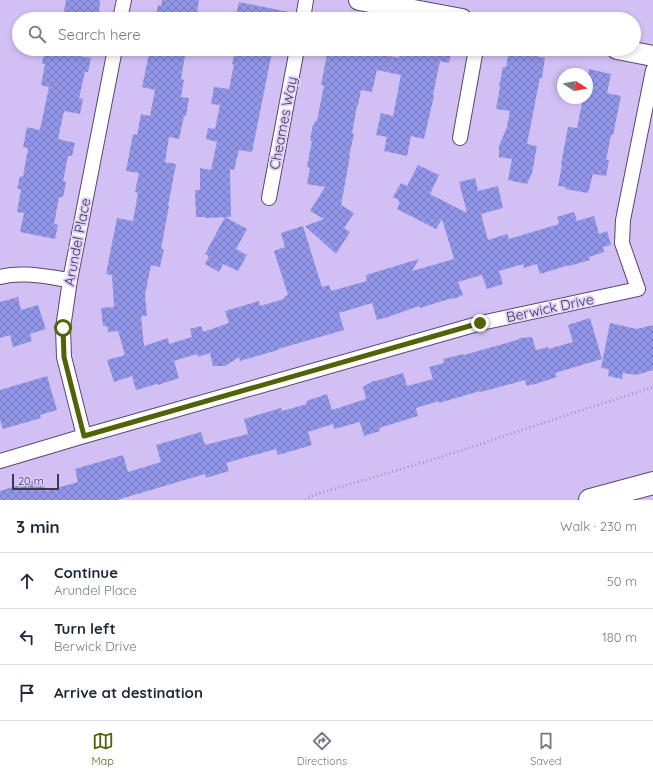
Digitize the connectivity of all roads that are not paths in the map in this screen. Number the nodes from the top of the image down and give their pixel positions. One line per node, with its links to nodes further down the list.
1 (124, 0): 4 (street)
2 (306, 0): 5 (street)
3 (359, 0): 6 (street)
4 (121, 12)
5 (304, 12)
6 (424, 12)
7 (641, 54): 11 (street)
8 (114, 56): 16 (street, Arundel Place)
9 (296, 56): 14 (street, Cheames Way)
10 (475, 56): 13 (street)
11 (653, 56)
12 (653, 70): 17 (street, Berwick Drive)
13 (460, 138)
14 (270, 198)
15 (0, 277): 16 (street)
16 (70, 280): 17 (street, Arundel Place)
17 (84, 436): 18 (street, Berwick Drive)
18 (0, 461)
19 (653, 482): 20 (highway)
20 (590, 500)

